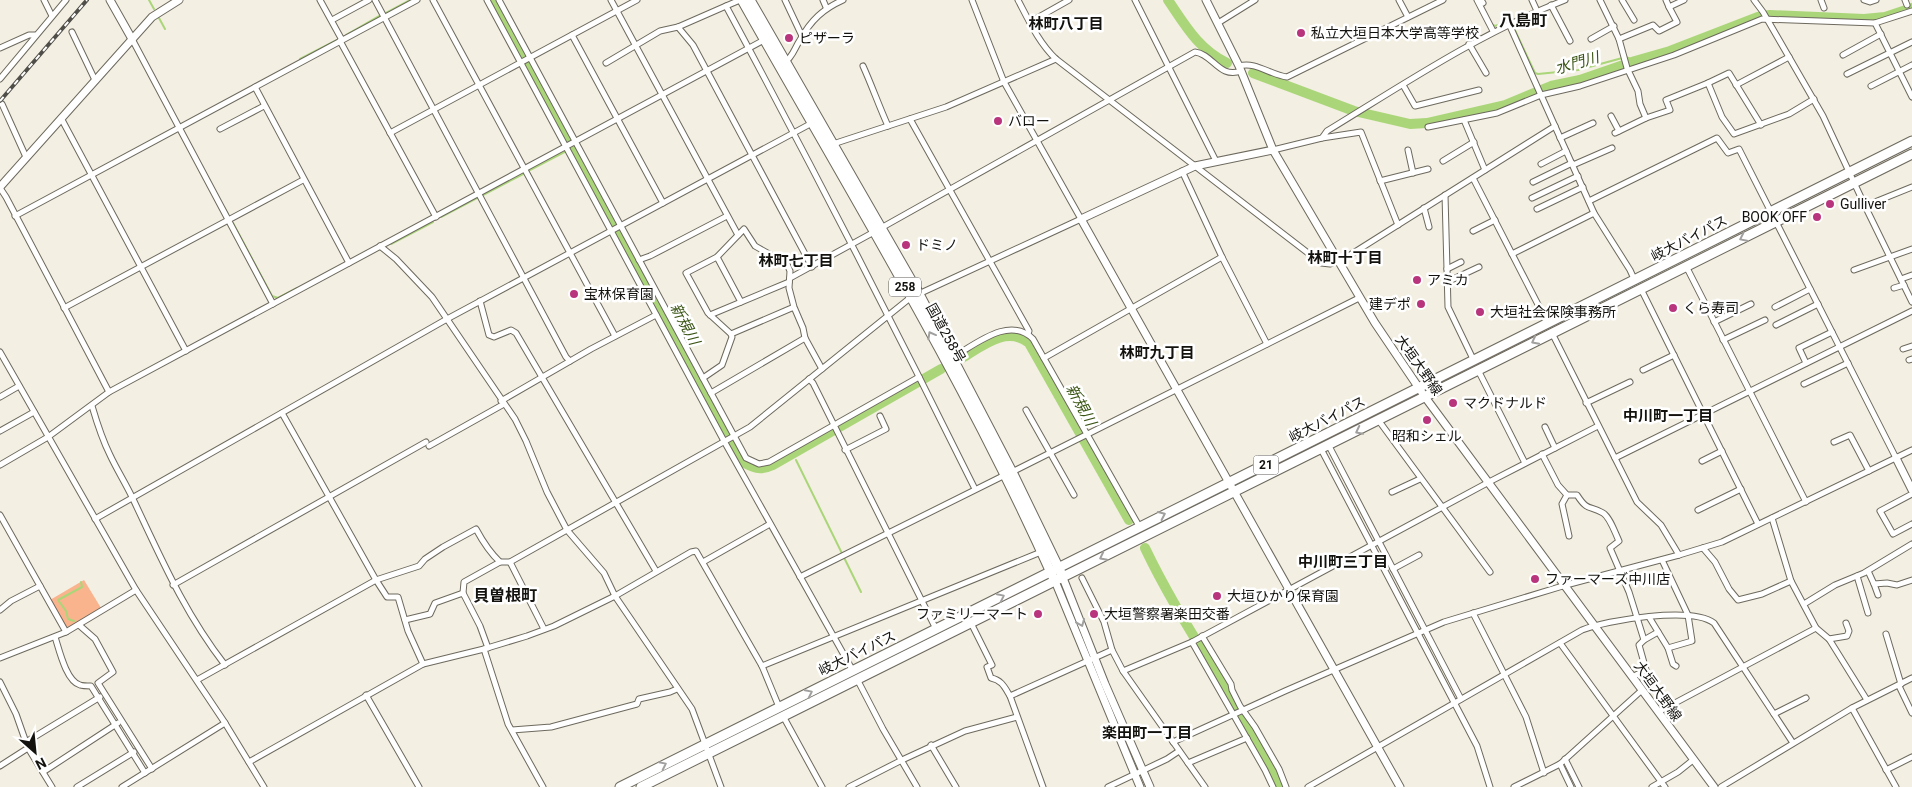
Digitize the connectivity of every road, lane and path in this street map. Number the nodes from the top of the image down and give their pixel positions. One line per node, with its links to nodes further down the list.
1 (44, 0): 46 (street)
2 (66, 0): 46 (street)
3 (110, 0): 64 (main road)
4 (179, 0): 64 (main road)
5 (320, 0): 50 (street)
6 (369, 0): 50 (street)
7 (375, 0): 48 (street)
8 (417, 0): 48 (street)
9 (433, 0): 96 (street)
10 (487, 0): 80 (street)
11 (500, 0): 77 (street)
12 (611, 0): 43 (street)
13 (637, 0): 43 (street)
14 (741, 0): 39 (street); 68 (highway, 国道258号 / 258)
15 (750, 0): 82 (highway, 国道258号 / 258)
16 (785, 0): 63 (street)
17 (823, 0): 40 (street)
18 (843, 0): 40 (street)
19 (972, 0): 94 (street)
20 (1018, 0): 52 (street)
21 (1069, 0): 52 (street)
22 (1136, 0): 85 (street)
23 (1206, 0): 53 (main road, 大垣大野線)
24 (1255, 0): 53 (street)
25 (1399, 0): 47 (street)
26 (1443, 0): 47 (street)
27 (1532, 0): 44 (street)
28 (1565, 0): 38 (street)
29 (1600, 0): 56 (street)
30 (1622, 0): 51 (street)
31 (1666, 0): 41 (street)
32 (1684, 0): 41 (street)
33 (1754, 0): 49 (street)
34 (1822, 0): 42 (street)
35 (1864, 0): 36 (street)
36 (1876, 0)
37 (1480, 1): 58 (street)
38 (1551, 5): 44 (street); 69 (street)
39 (726, 6): 57 (street); 74 (street)
40 (826, 7): 63 (street)
41 (1669, 7): 66 (street)
42 (1824, 8)
43 (616, 11): 62 (street); 72 (street)
44 (1537, 11): 55 (street)
45 (1912, 11): 54 (street)
46 (52, 16): 61 (street)
47 (1408, 17): 87 (street)
48 (384, 18): 67 (street); 109 (street)
49 (1767, 19): 54 (street); 78 (street); 86 (street)
50 (332, 20): 67 (street)
51 (1634, 20)
52 (1030, 22): 79 (street)
53 (1218, 23): 87 (main road, 大垣大野線)
54 (1875, 23): 60 (street)
55 (1509, 24): 58 (street); 102 (street)
56 (1614, 26): 65 (street); 66 (street)
57 (678, 27): 72 (street); 88 (street)
58 (1493, 31): 71 (street)
59 (72, 32): 93 (street)
60 (1881, 34): 75 (street); 76 (street)
61 (35, 35): 73 (street); 92 (street)
62 (572, 35): 77 (street); 113 (street)
63 (802, 36): 82 (street)
64 (132, 39): 93 (main road); 122 (street)
65 (1591, 39)
66 (1619, 39): 86 (street)
67 (341, 40): 100 (street); 124 (street)
68 (764, 40): 74 (street); 82 (highway, 国道258号 / 258)
69 (1570, 41)
70 (1912, 42): 75 (street)
71 (1469, 44): 90 (street); 97 (street)
72 (635, 46): 81 (street); 103 (street)
73 (0, 48)
74 (748, 48): 88 (street); 125 (street)
75 (1890, 53): 89 (street); 91 (street)
76 (1843, 54)
77 (530, 57): 80 (street); 130 (street)
78 (1789, 57): 98 (street); 105 (street)
79 (1056, 59): 94 (street); 106 (street)
80 (522, 62): 96 (street); 133 (street)
81 (606, 63)
82 (783, 64): 116 (highway, 国道258号 / 258); 132 (highway, 国道258号 / 258)
83 (1912, 65): 89 (street)
84 (863, 66): 119 (street)
85 (1169, 66): 87 (street); 106 (street); 141 (street)
86 (1628, 68): 102 (street); 112 (street)
87 (1240, 69): 135 (main road, 大垣大野線)
88 (707, 71): 103 (street); 139 (street)
89 (1900, 71): 99 (street); 104 (street)
90 (1486, 73)
91 (1846, 74)
92 (0, 79)
93 (95, 80): 111 (main road)
94 (1004, 82): 114 (street); 128 (street)
95 (1708, 83): 98 (street); 112 (street); 118 (street)
96 (479, 85): 109 (street); 147 (street)
97 (1403, 85): 101 (street); 126 (street)
98 (1736, 85): 118 (street)
99 (1871, 86)
100 (254, 87): 108 (street); 122 (street)
101 (1478, 90)
102 (1541, 94): 115 (street); 120 (street)
103 (661, 95): 113 (street); 155 (street)
104 (1912, 98)
105 (1814, 99): 118 (street); 150 (street)
106 (1109, 100): 128 (street); 145 (street)
107 (2, 104): 140 (street)
108 (264, 106): 123 (street); 156 (street)
109 (433, 110): 124 (street); 164 (street)
110 (1611, 116): 112 (street)
111 (60, 118): 140 (main road); 152 (street)
112 (1646, 118)
113 (617, 120): 130 (street); 168 (street)
114 (910, 120): 119 (street); 163 (street)
115 (1464, 120): 121 (street); 131 (street)
116 (812, 123): 125 (street); 184 (highway, 国道258号 / 258)
117 (1593, 124): 127 (street)
118 (1761, 125)
119 (888, 126): 132 (street)
120 (1554, 126): 127 (street); 148 (street)
121 (1428, 127)
122 (179, 128): 152 (street); 178 (street)
123 (220, 129)
124 (390, 132): 176 (street)
125 (794, 133): 139 (street); 188 (street)
126 (1322, 138): 135 (street); 157 (street)
127 (1560, 138): 137 (street)
128 (1036, 141): 163 (street); 177 (street)
129 (1912, 141): 150 (highway, 岐大バイパス / 21)
130 (575, 142): 133 (street); 182 (street)
131 (1474, 142): 142 (street); 148 (street)
132 (834, 144): 184 (highway, 国道258号 / 258)
133 (567, 148): 147 (street); 185 (street)
134 (1612, 148): 144 (street)
135 (1273, 150): 141 (main road); 198 (main road, 大垣大野線)
136 (1408, 150): 151 (street)
137 (1566, 151): 143 (street); 144 (street)
138 (1912, 154): 159 (highway, 岐大バイパス / 21)
139 (753, 155): 155 (street); 203 (street)
140 (26, 157): 162 (main road)
141 (1216, 161): 145 (main road)
142 (1443, 161)
143 (1540, 164)
144 (1572, 164): 153 (street); 158 (street)
145 (1195, 166): 149 (main road); 198 (street)
146 (1428, 168): 151 (street)
147 (524, 170): 164 (street); 191 (street)
148 (1485, 170): 154 (street)
149 (1182, 171): 177 (main road); 194 (street)
150 (1850, 172): 159 (street); 172 (highway, 岐大バイパス / 21)
151 (1413, 173): 157 (street)
152 (92, 175): 174 (street); 202 (street)
153 (1578, 176): 160 (street); 166 (street)
154 (1473, 178): 165 (street); 179 (street)
155 (707, 179): 168 (street); 175 (street)
156 (303, 180): 178 (street); 200 (street)
157 (1380, 181): 181 (street)
158 (1533, 182)
159 (1854, 182): 169 (street); 180 (highway, 岐大バイパス / 21)
160 (1583, 187): 167 (street); 171 (street)
161 (1912, 187): 169 (street)
162 (0, 188): 174 (street)
163 (949, 189): 184 (street); 197 (street)
164 (479, 194): 176 (street); 208 (street)
165 (1445, 196): 170 (street); 205 (street)
166 (1532, 198)
167 (1589, 201): 172 (street); 173 (street)
168 (664, 203): 182 (street)
169 (1865, 206): 195 (street)
170 (1424, 208): 181 (street); 183 (street)
171 (1537, 210)
172 (1772, 212): 180 (street); 210 (highway, 岐大バイパス / 21)
173 (1594, 213): 192 (street); 210 (street)
174 (15, 216): 226 (street)
175 (727, 216): 187 (street); 196 (street)
176 (436, 217): 189 (street)
177 (1081, 219): 197 (street); 227 (main road)
178 (228, 220): 202 (street); 221 (street)
179 (1495, 220): 186 (street); 192 (street)
180 (1776, 222): 201 (highway, 岐大バイパス / 21, one-way to 201); 215 (street)
181 (1398, 225): 198 (street)
182 (620, 226): 185 (street); 196 (street)
183 (1430, 227)
184 (878, 230): 188 (street); 216 (highway, 国道258号 / 258)
185 (612, 231): 191 (street); 230 (street)
186 (1473, 231)
187 (738, 235): 193 (street); 209 (street)
188 (852, 244): 203 (street); 229 (street)
189 (380, 246): 200 (street); 232 (street)
190 (1912, 249): 195 (street)
191 (570, 254): 208 (street); 240 (street)
192 (1512, 254): 236 (street)
193 (717, 257): 219 (street); 231 (street)
194 (1222, 257): 227 (street); 243 (street)
195 (1890, 257): 206 (street); 212 (street)
196 (640, 260): 261 (street)
197 (990, 260): 216 (street); 239 (street)
198 (1337, 260): 217 (main road, 大垣大野線)
199 (1462, 262): 205 (street)
200 (349, 263): 221 (street)
201 (1686, 266): 214 (highway, 岐大バイパス / 21); 234 (street)
202 (141, 267): 226 (street); 247 (street)
203 (812, 267): 209 (street)
204 (1479, 267): 211 (street)
205 (1447, 269): 211 (street)
206 (1854, 270)
207 (1912, 276): 212 (street)
208 (525, 278): 218 (street); 252 (street)
209 (790, 280): 219 (street); 224 (street)
210 (1635, 281): 236 (highway, 岐大バイパス / 21)
211 (1447, 282): 253 (street)
212 (1903, 282): 213 (street); 220 (street)
213 (1894, 288)
214 (1641, 289): 236 (highway, 岐大バイパス / 21); 249 (street)
215 (1810, 289): 223 (street); 225 (street)
216 (914, 296): 229 (street); 250 (highway, 国道258号 / 258); 303 (highway, 国道258号 / 258, one-way to 216)
217 (1359, 298): 243 (street); 266 (main road, 大垣大野線)
218 (480, 302): 232 (street); 259 (street)
219 (741, 302): 231 (street)
220 (1912, 302)
221 (273, 304): 247 (street)
222 (1751, 304): 234 (street)
223 (1818, 304): 235 (street); 237 (street)
224 (794, 307): 238 (street); 241 (street)
225 (1775, 307)
226 (64, 308): 268 (street)
227 (1131, 308): 251 (street); 267 (main road)
228 (1912, 311): 244 (street)
229 (888, 314): 256 (street); 260 (street)
230 (656, 315): 240 (street); 288 (street)
231 (710, 316): 238 (street)
232 (447, 319): 273 (street); 278 (street)
233 (1765, 320): 242 (street)
234 (1714, 322): 242 (street)
235 (1776, 324)
236 (1550, 328): 253 (highway, 岐大バイパス / 21); 257 (highway, 岐大バイパス / 21, one-way to 257); 274 (street)
237 (1832, 332): 244 (street); 254 (street)
238 (731, 334): 261 (street)
239 (1028, 334): 250 (street); 251 (street)
240 (614, 336): 252 (street)
241 (805, 338): 256 (street); 270 (street)
242 (1724, 340): 269 (street)
243 (1268, 344): 267 (street)
244 (1839, 346): 254 (street); 255 (street)
245 (1912, 346): 246 (street)
246 (1903, 349)
247 (186, 351): 268 (street)
248 (0, 352): 265 (street)
249 (1674, 355): 258 (street); 279 (street)
250 (952, 357): 303 (highway, 国道258号 / 258)
251 (1044, 358): 286 (street)
252 (570, 361): 259 (street)
253 (1474, 361): 266 (highway, 岐大バイパス / 21)
254 (1806, 363): 269 (street)
255 (1848, 363): 264 (street); 298 (street)
256 (822, 369): 262 (street)
257 (1478, 370): 271 (highway, 岐大バイパス / 21); 300 (street)
258 (1643, 370)
259 (543, 377): 273 (street); 317 (street)
260 (920, 377): 282 (street); 309 (street)
261 (703, 378): 270 (street)
262 (809, 380): 282 (street); 288 (street)
263 (1630, 382): 274 (street)
264 (1804, 384)
265 (20, 386): 272 (street); 277 (street)
266 (1419, 388): 271 (main road, 大垣大野線); 306 (highway, 岐大バイパス / 21)
267 (1176, 389): 286 (street); 306 (main road)
268 (109, 392): 275 (street)
269 (1749, 392): 279 (street); 318 (street)
270 (711, 393): 288 (street)
271 (1426, 396): 281 (highway, 岐大バイパス / 21); 305 (main road, 大垣大野線)
272 (0, 397)
273 (503, 402): 315 (street); 328 (street)
274 (1586, 403): 283 (street)
275 (92, 406): 287 (street); 316 (street)
276 (1026, 410): 295 (street)
277 (34, 412): 285 (street); 287 (street)
278 (282, 413): 315 (street); 316 (street)
279 (1704, 414): 294 (street); 297 (street)
280 (880, 416): 292 (street)
281 (1379, 421): 290 (highway, 岐大バイパス / 21, one-way to 290); 304 (street)
282 (834, 426): 288 (street); 292 (street)
283 (1598, 426): 291 (street); 297 (street)
284 (1545, 427): 291 (street)
285 (0, 431)
286 (1086, 435): 295 (street); 327 (street)
287 (48, 437): 301 (street); 323 (street)
288 (729, 439): 317 (street); 324 (street)
289 (1834, 442): 302 (street)
290 (1325, 447): 310 (highway, 岐大バイパス / 21); 331 (street); 333 (street)
291 (1555, 448): 296 (street)
292 (845, 450): 329 (street)
293 (1912, 450): 298 (street)
294 (1722, 451): 299 (street); 308 (street)
295 (1051, 453): 303 (street); 313 (street)
296 (1542, 454): 300 (street); 314 (street)
297 (1615, 458): 337 (street)
298 (1896, 458): 302 (street); 307 (main road)
299 (1702, 461)
300 (1525, 463): 305 (street)
301 (0, 466)
302 (1869, 471): 318 (street)
303 (1009, 473): 309 (street); 335 (highway, 国道258号 / 258); 343 (highway, 国道258号 / 258)
304 (1420, 479): 311 (street); 319 (street)
305 (1489, 482): 319 (street); 357 (main road, 大垣大野線)
306 (1229, 483): 310 (main road); 327 (highway, 岐大バイパス / 21, one-way to 306)
307 (1911, 487)
308 (1741, 489): 320 (street); 325 (street)
309 (975, 490): 329 (street)
310 (1234, 492): 351 (highway, 岐大バイパス / 21, one-way to 351); 359 (main road)
311 (1392, 492)
312 (1912, 494): 326 (street)
313 (1074, 495)
314 (1568, 495): 330 (street); 345 (street)
315 (329, 496): 352 (street); 356 (street)
316 (132, 498): 323 (street); 356 (street)
317 (616, 501): 328 (street); 344 (street)
318 (1806, 502): 322 (street)
319 (1442, 507): 331 (street); 347 (street)
320 (1698, 510)
321 (0, 515): 358 (street)
322 (1772, 518): 325 (street); 354 (street)
323 (95, 519): 360 (street)
324 (770, 524): 341 (street); 349 (street)
325 (1758, 524): 334 (street)
326 (1912, 524)
327 (1139, 526): 343 (highway, 岐大バイパス / 21)
328 (567, 530): 340 (street); 363 (street)
329 (888, 534): 349 (street); 364 (street)
330 (1569, 536)
331 (1379, 541): 333 (street); 342 (street)
332 (1912, 544): 346 (street)
333 (1372, 545): 359 (street); 383 (street)
334 (1703, 548): 337 (street); 354 (street)
335 (1041, 552): 343 (highway, 国道258号 / 258); 364 (street)
336 (1419, 555): 342 (street)
337 (1679, 556): 338 (street)
338 (1662, 560): 345 (street); 369 (street)
339 (500, 562): 340 (street); 352 (street); 361 (street)
340 (510, 562): 378 (street)
341 (703, 562): 344 (street); 399 (street)
342 (1393, 569): 380 (street)
343 (1054, 570): 351 (highway, 国道258号 / 258); 379 (highway, 岐大バイパス / 21, one-way to 343)
344 (656, 571): 363 (street)
345 (1620, 571): 357 (street); 371 (street)
346 (1868, 571): 348 (street); 355 (street)
347 (1490, 572)
348 (1857, 576): 365 (street); 368 (street)
349 (800, 577): 387 (street)
350 (1082, 578): 394 (street)
351 (1059, 579): 373 (highway, 岐大バイパス / 21); 396 (main road)
352 (376, 580): 372 (street); 398 (street)
353 (1912, 580): 355 (street)
354 (1790, 581): 365 (street)
355 (1874, 584): 362 (street)
356 (173, 585): 398 (street)
357 (1566, 585): 367 (street); 376 (main road, 大垣大野線)
358 (40, 586): 366 (street); 381 (street)
359 (1289, 589): 385 (street); 402 (main road)
360 (136, 590): 375 (street); 408 (street)
361 (463, 593): 372 (street); 392 (street)
362 (1878, 595)
363 (615, 596): 378 (street); 412 (street)
364 (922, 601): 379 (street); 387 (street)
365 (1804, 604): 377 (street)
366 (0, 610)
367 (1473, 613): 380 (street); 405 (street)
368 (1868, 613)
369 (1688, 615): 370 (street); 393 (street); 401 (street)
370 (1648, 617): 371 (street); 382 (street)
371 (1638, 618): 376 (street); 389 (street)
372 (405, 620): 397 (street)
373 (971, 623): 409 (highway, 岐大バイパス / 21); 416 (street)
374 (1846, 624): 388 (street)
375 (79, 625): 381 (street); 414 (street)
376 (1594, 625): 391 (street); 406 (main road, 大垣大野線)
377 (1816, 628): 388 (street); 401 (street)
378 (544, 629): 392 (street)
379 (936, 629): 403 (highway, 岐大バイパス / 21)
380 (1425, 630): 383 (street); 419 (street)
381 (66, 632): 386 (street)
382 (1658, 632): 389 (street); 393 (street)
383 (1418, 634): 402 (street); 421 (street)
384 (1886, 634): 411 (street)
385 (1202, 636): 390 (street); 423 (street)
386 (56, 637): 395 (street); 417 (street)
387 (833, 637): 399 (street); 403 (street)
388 (1829, 639): 420 (street)
389 (1644, 640): 406 (street)
390 (1192, 642): 404 (street); 427 (street)
391 (1560, 643): 405 (street); 430 (street)
392 (486, 648): 397 (street); 434 (street)
393 (1668, 648): 400 (street)
394 (1112, 650): 396 (street); 404 (street)
395 (0, 658)
396 (1092, 659): 416 (street); 455 (main road); 459 (main road)
397 (423, 664): 415 (street)
398 (225, 665): 408 (street)
399 (762, 666): 424 (street)
400 (1676, 666)
401 (1744, 667): 425 (street); 428 (street)
402 (1334, 670): 423 (street); 441 (main road)
403 (852, 671): 409 (street); 424 (highway, 岐大バイパス / 21, one-way to 403)
404 (1123, 671): 436 (street)
405 (1505, 674): 419 (street); 460 (street)
406 (1632, 676): 413 (main road, 大垣大野線)
407 (1912, 678): 411 (street)
408 (197, 680): 432 (street)
409 (857, 680): 424 (highway, 岐大バイパス / 21); 448 (street)
410 (0, 682): 439 (street)
411 (1900, 685): 420 (street); 426 (street)
412 (677, 688): 434 (street); 438 (street)
413 (1642, 690): 425 (main road, 大垣大野線); 430 (street)
414 (105, 694): 417 (street); 431 (street)
415 (366, 695): 450 (street); 466 (street)
416 (1010, 696): 429 (street)
417 (99, 698): 433 (street); 439 (street)
418 (1806, 698): 428 (street)
419 (1461, 700): 421 (street)
420 (1867, 700): 422 (street)
421 (1455, 703): 441 (street); 484 (street)
422 (1852, 708): 437 (street); 456 (street)
423 (1242, 710): 427 (street); 481 (street)
424 (781, 712): 438 (highway, 岐大バイパス / 21); 445 (highway, 岐大バイパス / 21); 471 (street)
425 (1658, 712): 449 (main road, 大垣大野線)
426 (1912, 713)
427 (1234, 714): 435 (street); 436 (street)
428 (1774, 714): 437 (street)
429 (1017, 717): 440 (street); 475 (street)
430 (1614, 717): 447 (street); 461 (street)
431 (122, 721): 433 (street); 442 (street)
432 (225, 723): 450 (street); 454 (street)
433 (116, 725): 444 (street); 457 (street)
434 (512, 730): 467 (street)
435 (1247, 738): 451 (street); 480 (street)
436 (1173, 742): 443 (street)
437 (1793, 743): 491 (street)
438 (705, 744): 445 (street); 468 (highway, 岐大バイパス / 21, one-way to 438)
439 (26, 745): 453 (street); 457 (street)
440 (931, 746): 448 (street); 474 (street)
441 (1378, 747): 482 (street); 483 (main road)
442 (139, 749): 444 (street); 454 (street)
443 (1179, 751): 451 (street); 455 (street)
444 (133, 753): 458 (street); 463 (street)
445 (709, 754): 469 (highway, 岐大バイパス / 21); 470 (street)
446 (1912, 757): 456 (street)
447 (1566, 759): 452 (street); 487 (street)
448 (902, 760): 472 (street); 473 (street)
449 (1693, 760): 461 (street); 490 (main road, 大垣大野線)
450 (249, 762): 465 (street)
451 (1188, 764): 479 (street)
452 (1560, 764): 460 (street); 486 (street)
453 (0, 766)
454 (152, 769): 458 (street)
455 (1142, 770): 459 (street); 478 (main road)
456 (1886, 770): 492 (street)
457 (43, 772): 462 (street)
458 (145, 773): 464 (street)
459 (1134, 773): 476 (street); 477 (main road)
460 (1544, 773): 485 (street)
461 (1661, 782): 488 (street); 489 (street)
462 (52, 787)
463 (77, 787)
464 (122, 787)
465 (264, 787)
466 (419, 787)
467 (543, 787)
468 (620, 787)
469 (641, 787)
470 (722, 787)
471 (822, 787)
472 (849, 787)
473 (917, 787)
474 (956, 787)
475 (1043, 787)
476 (1108, 787)
477 (1140, 787)
478 (1150, 787)
479 (1205, 787)
480 (1273, 787)
481 (1286, 787)
482 (1308, 787)
483 (1400, 787)
484 (1490, 787)
485 (1514, 787)
486 (1572, 787)
487 (1579, 787)
488 (1652, 787)
489 (1665, 787)
490 (1714, 787)
491 (1721, 787)
492 (1896, 787)

